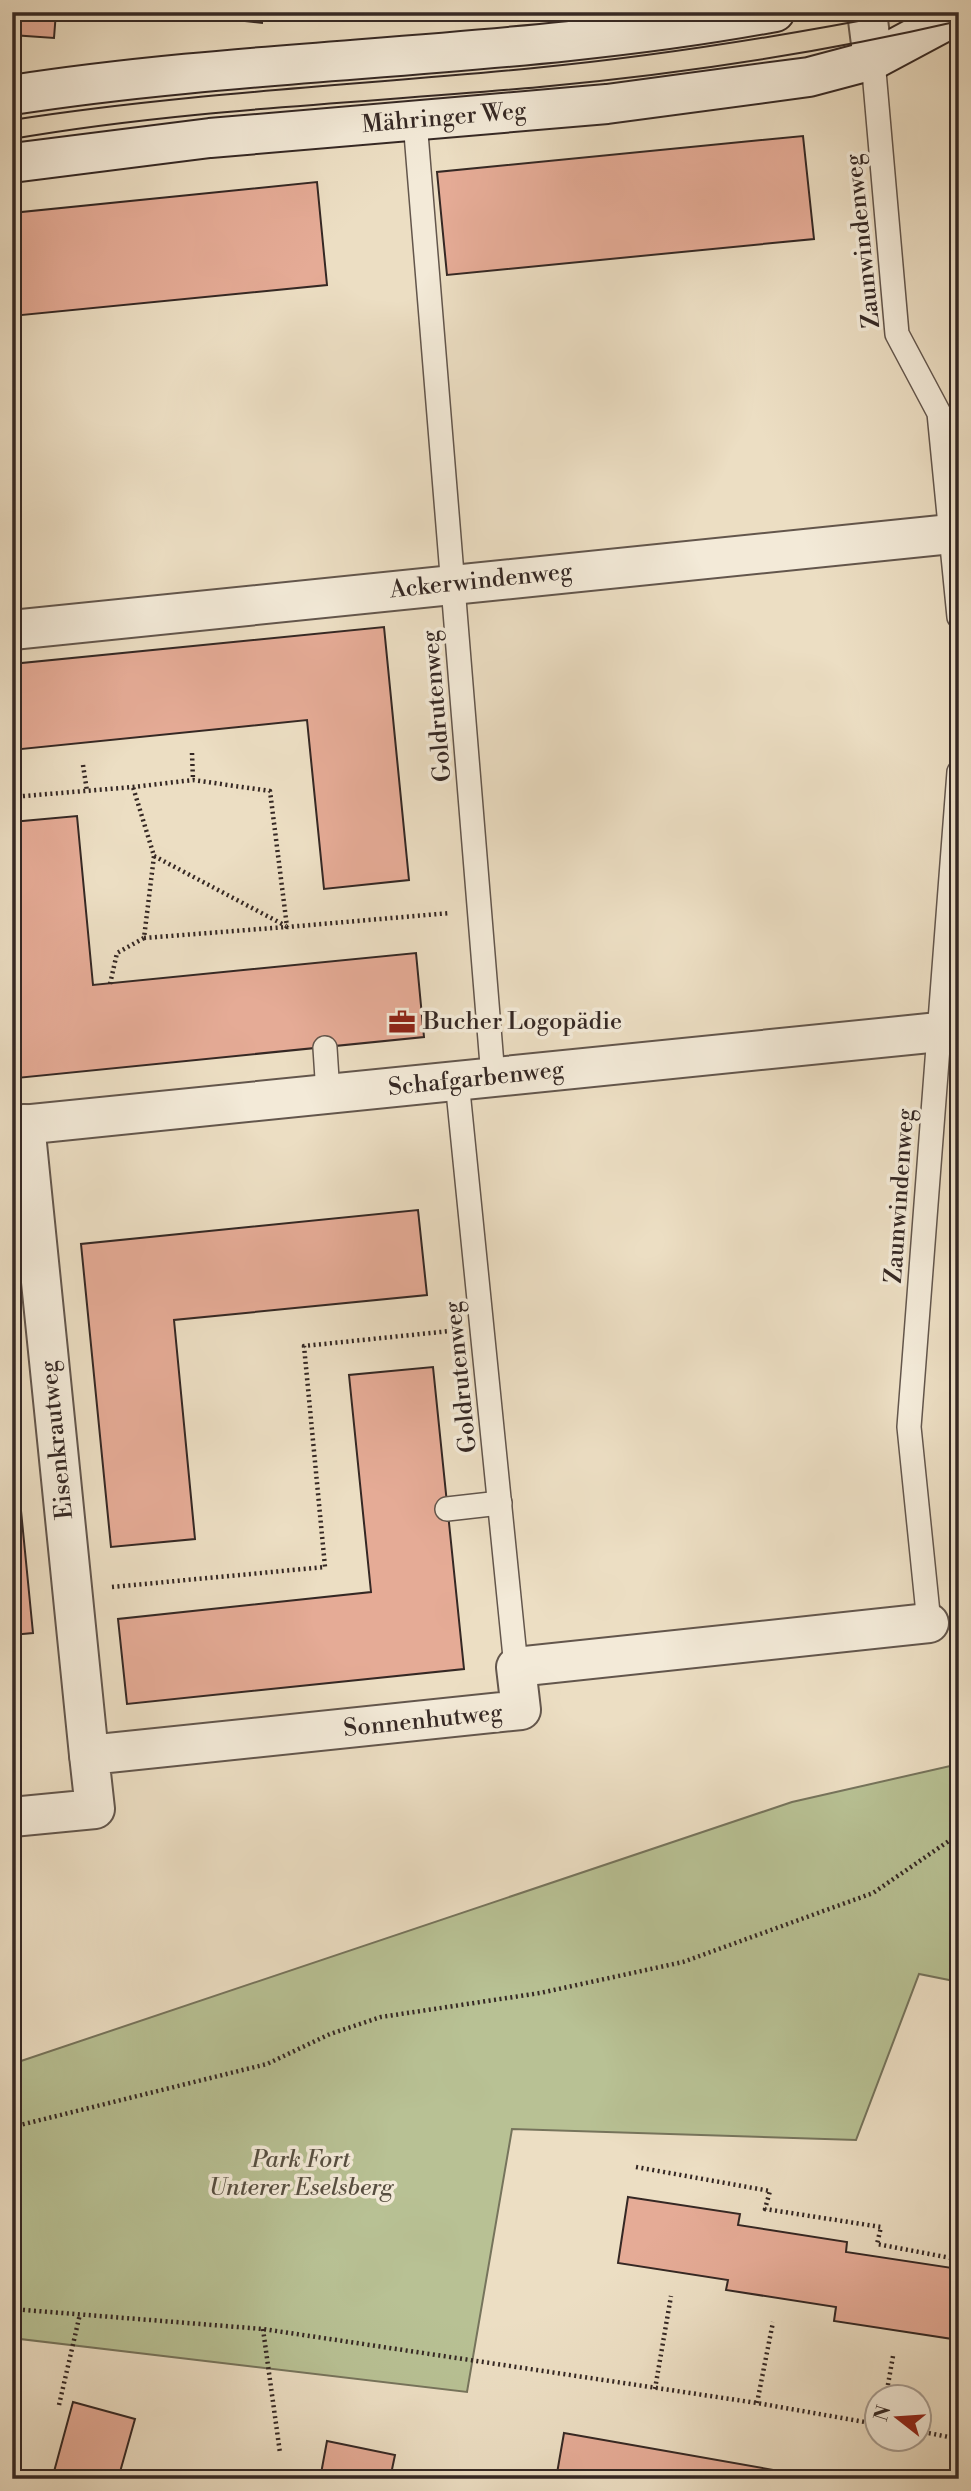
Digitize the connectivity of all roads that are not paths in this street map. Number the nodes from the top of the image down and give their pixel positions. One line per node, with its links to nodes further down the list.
1 (775, 12): 5 (street)
2 (867, 12): 4 (street)
3 (959, 14): 4 (street, Mähringer Weg)
4 (873, 60): 6 (street, Mähringer Weg); 8 (lane, Zaunwindenweg)
5 (12, 95)
6 (415, 121): 7 (street, Mähringer Weg); 9 (lane, Goldrutenweg)
7 (12, 163)
8 (951, 534): 9 (street, Ackerwindenweg); 10 (lane, Zaunwindenweg)
9 (454, 583): 11 (street, Ackerwindenweg); 15 (lane, Goldrutenweg)
10 (959, 617)
11 (12, 630)
12 (959, 772): 13 (lane, Zaunwindenweg)
13 (939, 1032): 15 (street, Schafgarbenweg); 20 (lane, Zaunwindenweg)
14 (325, 1048): 16 (lane)
15 (475, 1079): 16 (street, Schafgarbenweg); 18 (lane, Goldrutenweg)
16 (328, 1094): 17 (street, Schafgarbenweg)
17 (19, 1125): 22 (street, Eisenkrautweg)
18 (500, 1503): 19 (lane); 21 (lane, Goldrutenweg)
19 (447, 1509)
20 (929, 1623): 21 (street, Sonnenhutweg)
21 (516, 1667): 22 (street, Sonnenhutweg)
22 (89, 1755): 23 (street)
23 (12, 1817)

